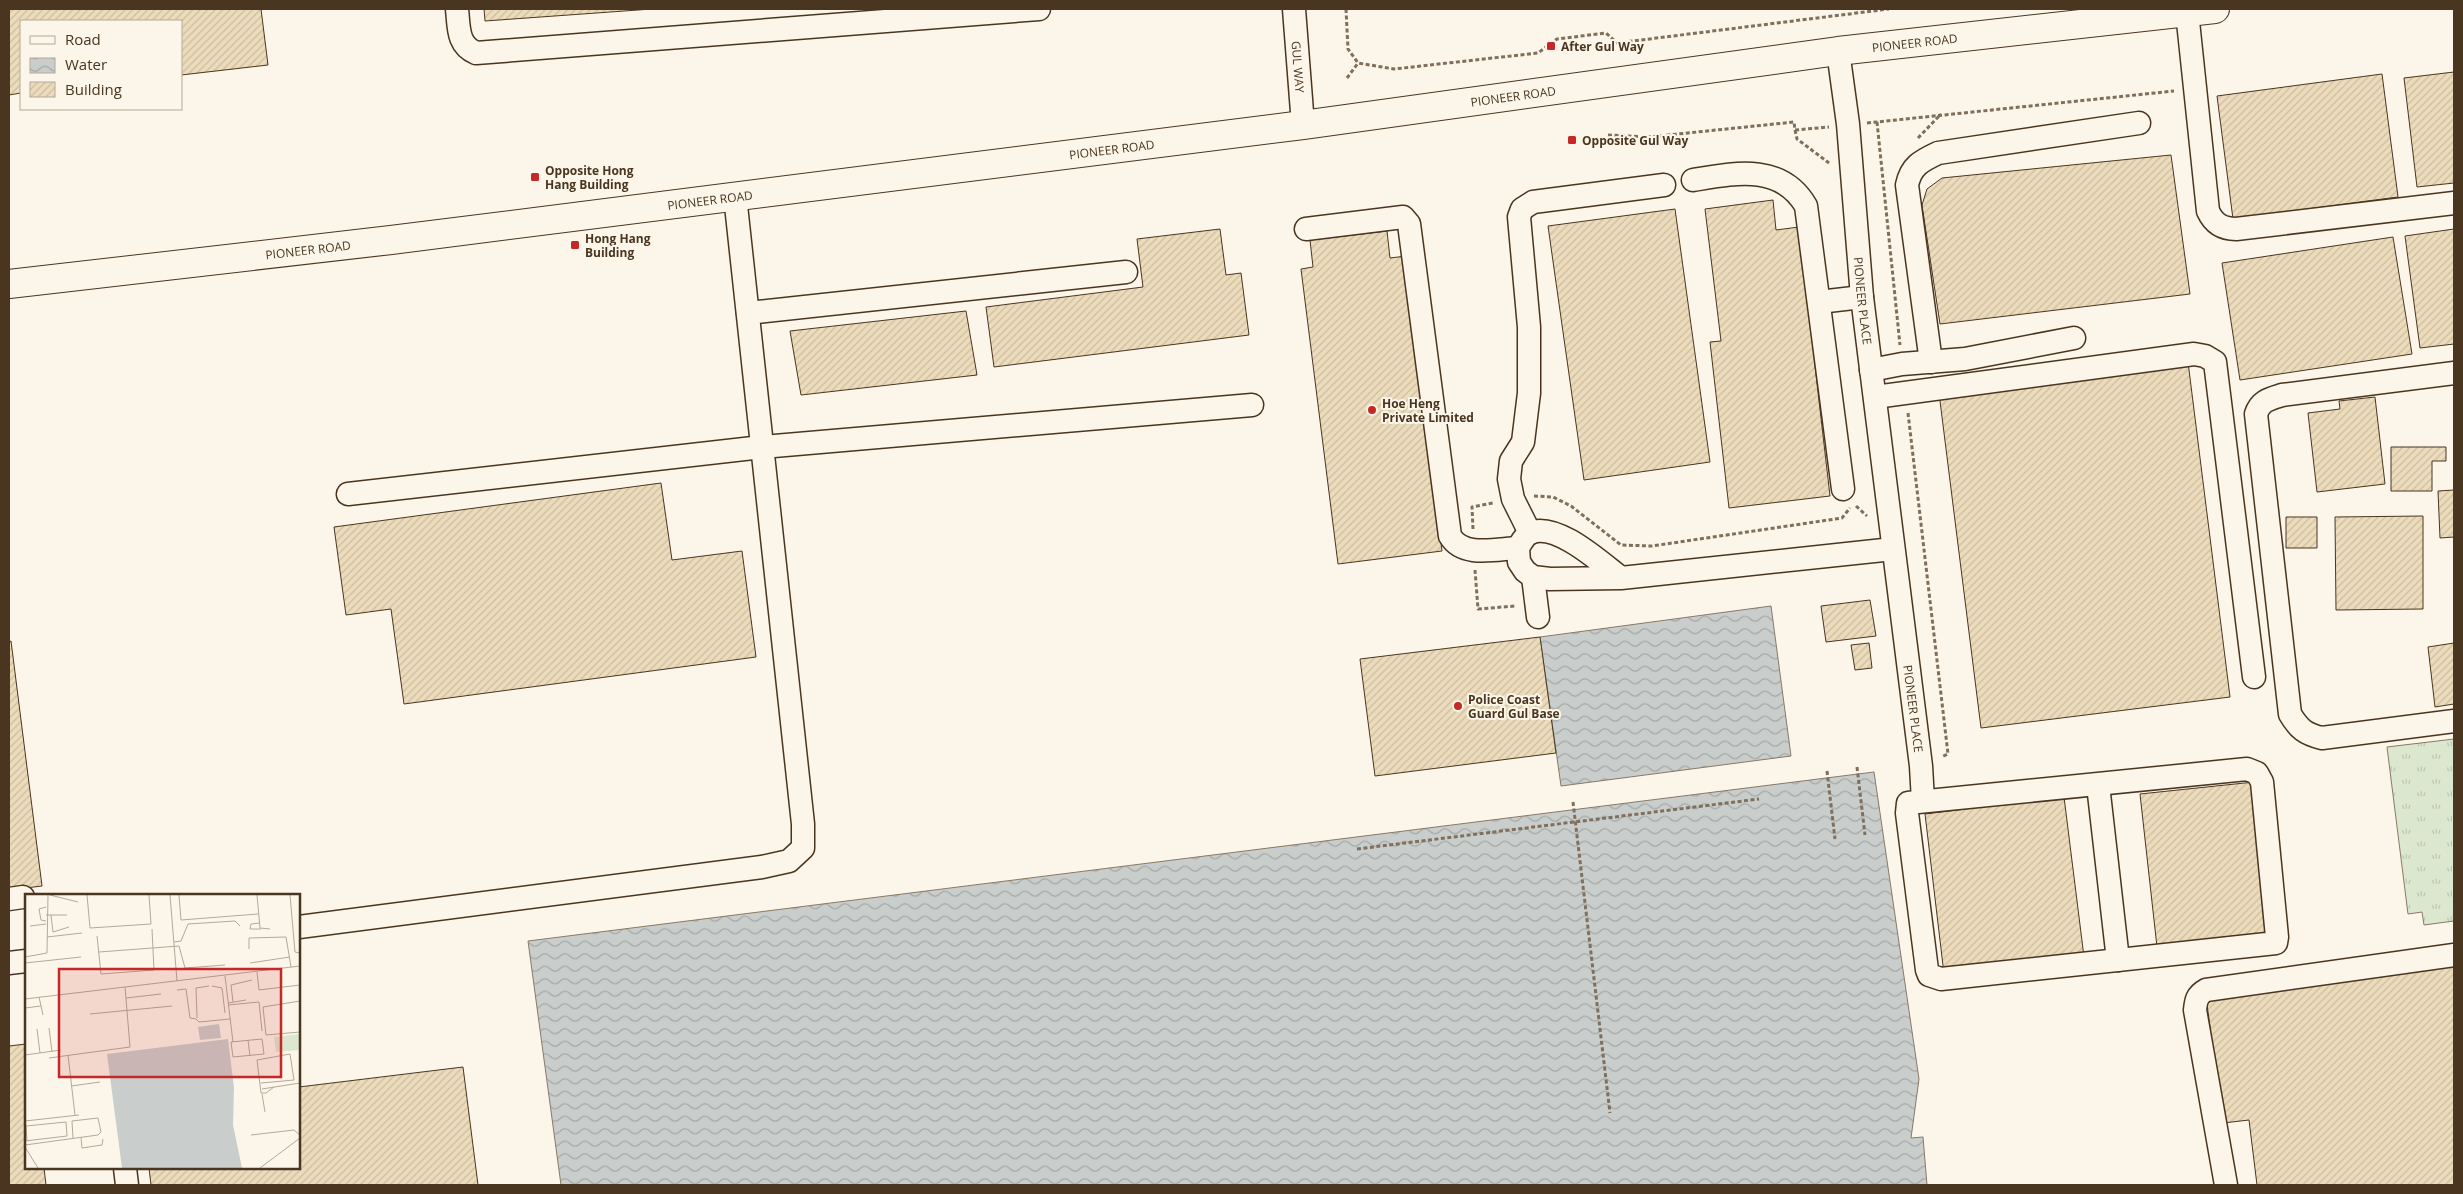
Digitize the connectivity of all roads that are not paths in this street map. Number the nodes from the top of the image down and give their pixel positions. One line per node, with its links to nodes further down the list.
1 (457, 9): 2 (street)
2 (1039, 9)
3 (1294, 9): 8 (street, GUL WAY)
4 (2215, 9): 5 (main road, PIONEER ROAD)
5 (2187, 12): 6 (main road, PIONEER ROAD); 12 (street)
6 (1838, 52): 8 (main road, PIONEER ROAD); 16 (street, PIONEER PLACE)
7 (2140, 123): 20 (street)
8 (1303, 125): 11 (main road, PIONEER ROAD)
9 (1693, 180): 17 (street)
10 (1664, 185): 28 (street)
11 (735, 196): 15 (main road, PIONEER ROAD); 18 (street)
12 (2454, 203)
13 (1306, 229): 28 (street)
14 (1126, 272): 18 (street)
15 (9, 284)
16 (1862, 296): 17 (street); 21 (street, PIONEER PLACE)
17 (1819, 302): 26 (street)
18 (748, 313): 25 (street)
19 (2074, 338): 20 (street)
20 (1931, 362): 21 (street)
21 (1871, 370): 23 (street, PIONEER PLACE)
22 (2454, 373): 34 (street)
23 (1874, 397): 29 (street, PIONEER PLACE); 33 (street)
24 (1252, 405): 25 (street)
25 (762, 446): 27 (street); 37 (street)
26 (1843, 489)
27 (348, 494)
28 (1524, 541): 30 (street); 31 (street)
29 (1893, 549): 31 (street); 35 (street, PIONEER PLACE)
30 (1533, 577): 31 (street); 32 (street)
31 (1622, 578)
32 (1538, 617)
33 (2254, 677)
34 (2454, 721)
35 (1922, 782): 36 (street); 39 (street)
36 (2098, 785): 39 (street); 39 (street)
37 (300, 927)
38 (2454, 955): 44 (street)
39 (2118, 960)
40 (25, 962): 41 (street)
41 (9, 964)
42 (125, 1169): 43 (street)
43 (127, 1185)
44 (2226, 1185)

